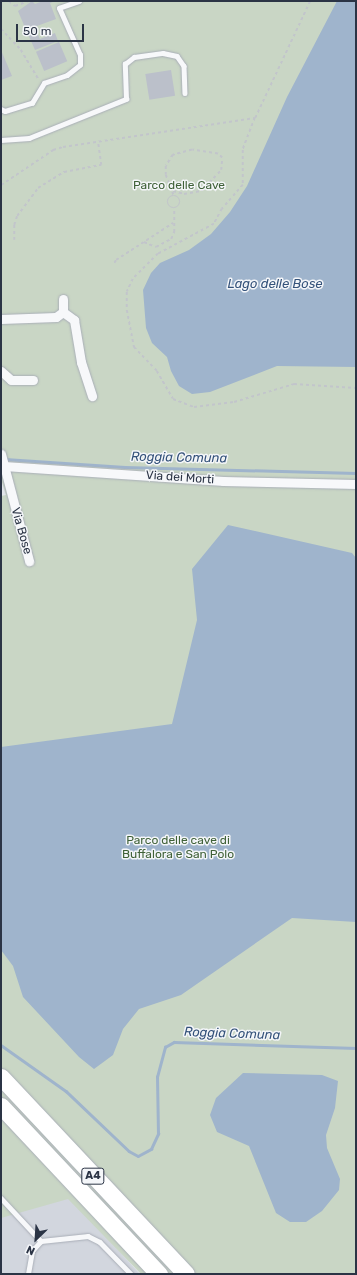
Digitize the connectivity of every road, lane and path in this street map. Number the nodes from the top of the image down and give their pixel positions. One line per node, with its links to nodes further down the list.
1 (9, 1): 2 (path)
2 (28, 1)
3 (79, 1): 6 (lane)
4 (310, 1): 9 (path)
5 (1, 28): 6 (path)
6 (44, 83): 8 (lane)
7 (185, 93): 10 (lane)
8 (1, 109)
9 (254, 118): 11 (path); 27 (path)
10 (1, 140)
11 (98, 142): 12 (path); 19 (path)
12 (1, 185)
13 (173, 191): 14 (path); 14 (path); 15 (path)
14 (184, 194): 16 (path)
15 (174, 196): 16 (path); 17 (path)
16 (179, 198): 17 (path)
17 (174, 208): 18 (path)
18 (173, 224): 20 (path); 20 (path)
19 (14, 240)
20 (144, 242): 21 (path)
21 (114, 263)
22 (62, 298): 23 (street)
23 (63, 312): 24 (street); 28 (street)
24 (1, 319)
25 (1, 370): 26 (street)
26 (32, 380)
27 (356, 388)
28 (92, 396)
29 (1, 454): 30 (street, Via Bose)
30 (4, 466): 31 (street, Via dei Morti); 32 (street, Via Bose)
31 (356, 484)
32 (30, 561)
33 (1, 1077): 40 (highway, A4)
34 (1, 1106): 39 (highway, A4)
35 (1, 1198): 36 (lane)
36 (41, 1242): 37 (lane); 38 (lane)
37 (28, 1274)
38 (131, 1274)
39 (159, 1274)
40 (186, 1274)

